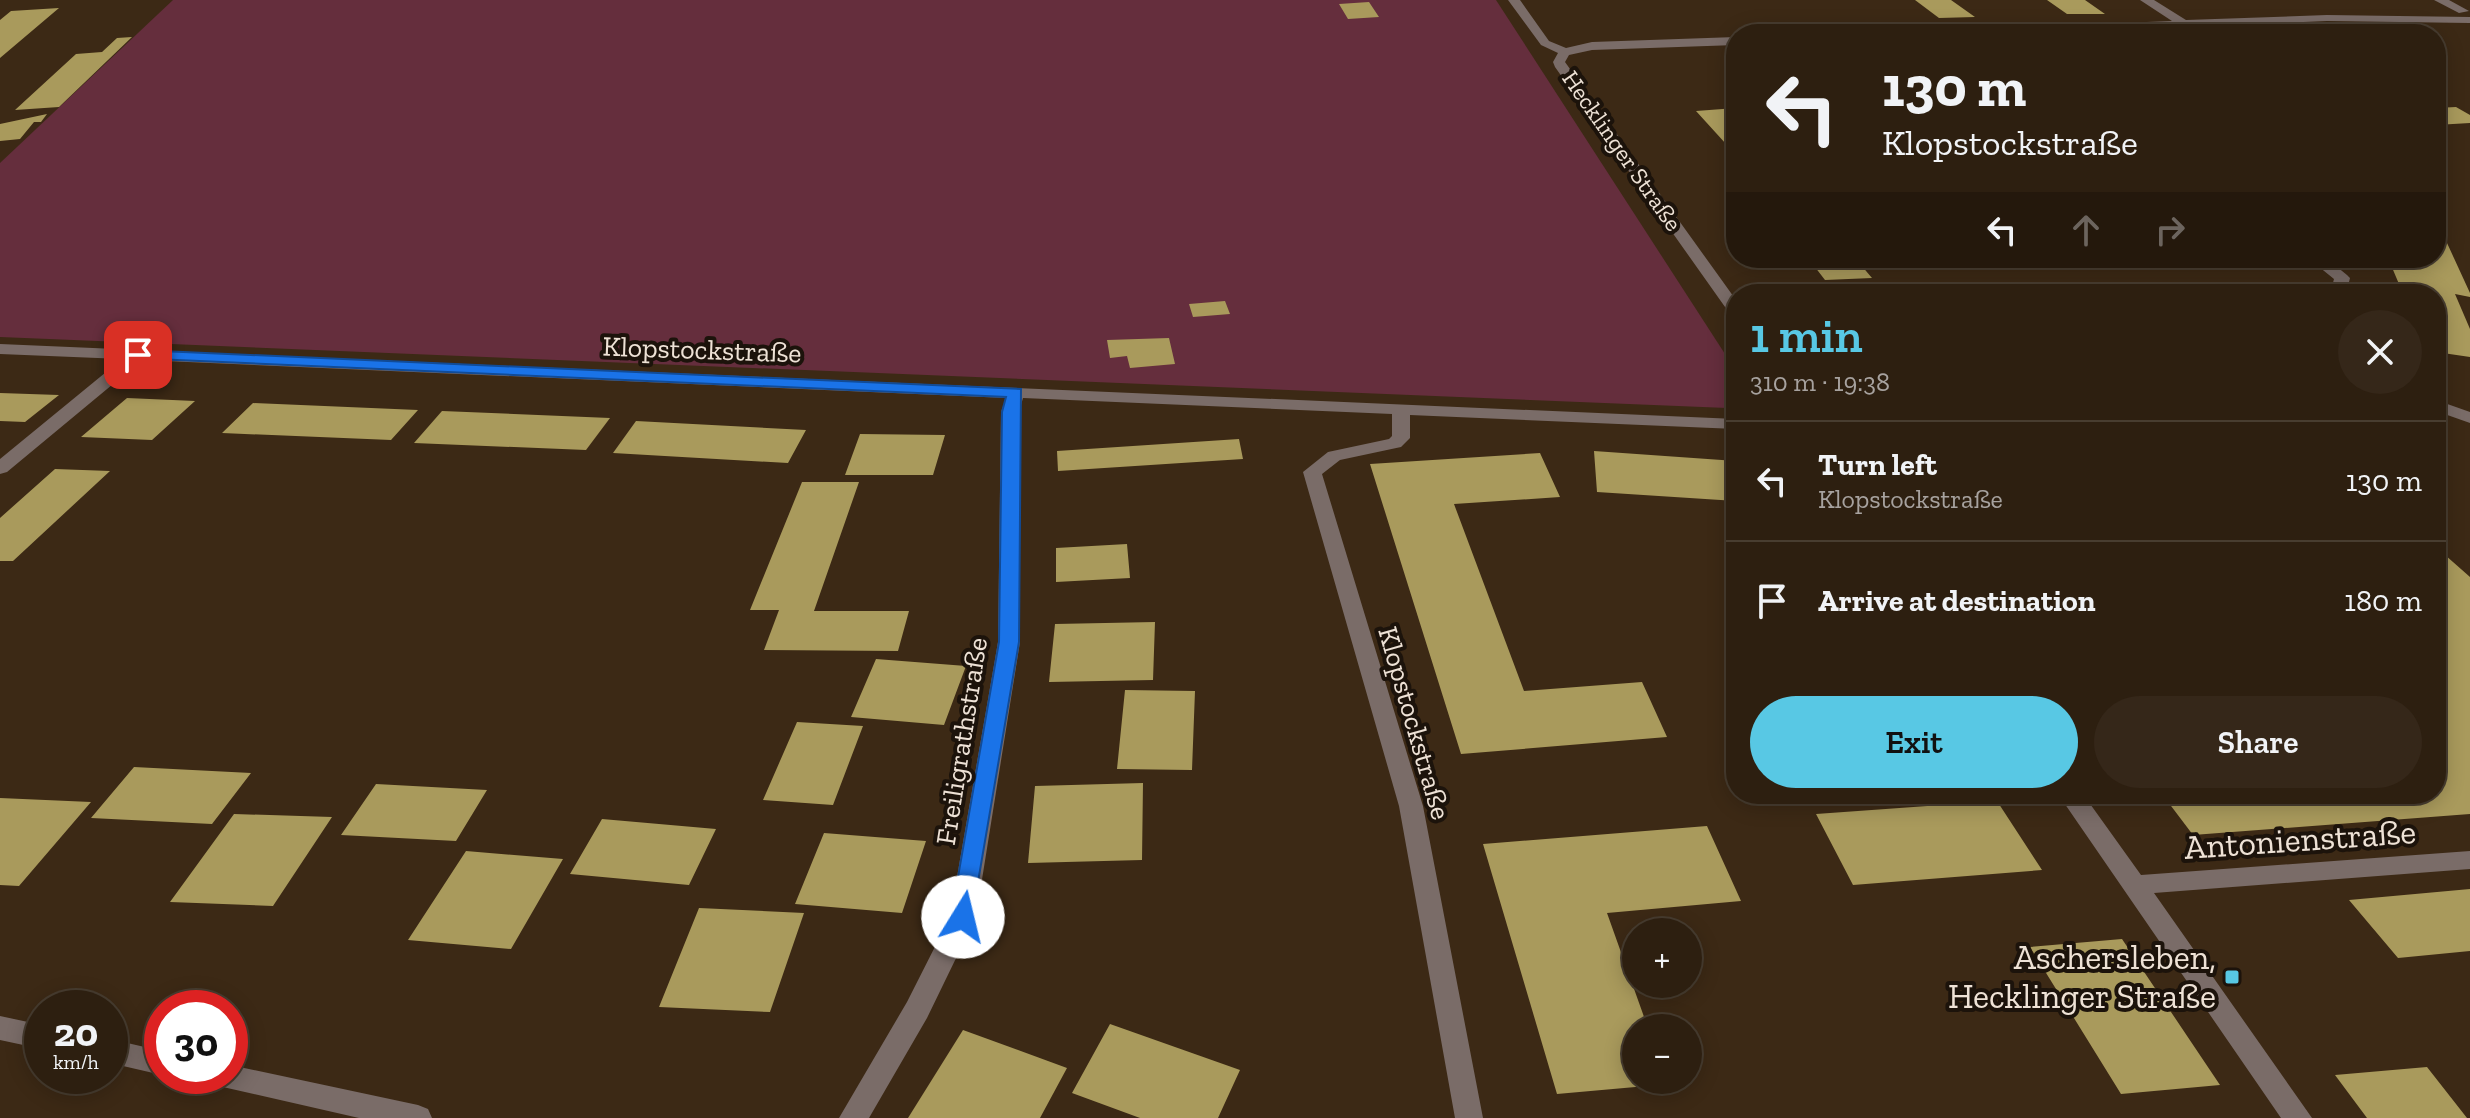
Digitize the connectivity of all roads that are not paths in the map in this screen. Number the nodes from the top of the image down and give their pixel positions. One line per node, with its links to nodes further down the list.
1 (1514, 0): 7 (street, Hecklinger Straße)
2 (2146, 0): 5 (street)
3 (2440, 0): 4 (street)
4 (2466, 16): 5 (street)
5 (2185, 24)
6 (1726, 41): 7 (street)
7 (1565, 52): 10 (street, Hecklinger Straße)
8 (2329, 268): 9 (street)
9 (2340, 284)
10 (1726, 297)
11 (0, 349): 12 (street, Klopstockstraße)
12 (138, 355): 13 (street, Klopstockstraße); 18 (street)
13 (1016, 393): 15 (street, Klopstockstraße); 26 (street, Freiligrathstraße)
14 (2446, 409): 16 (street)
15 (1401, 411): 17 (street, Klopstockstraße); 27 (street, Klopstockstraße)
16 (2470, 418)
17 (1726, 424)
18 (0, 468)
19 (2077, 804): 21 (street)
20 (2470, 860): 21 (street, Antonienstraße)
21 (2134, 885): 28 (street)
22 (0, 1028): 23 (street)
23 (24, 1033)
24 (248, 1081): 25 (street)
25 (418, 1118)
26 (853, 1118)
27 (1469, 1118)
28 (2298, 1118)

